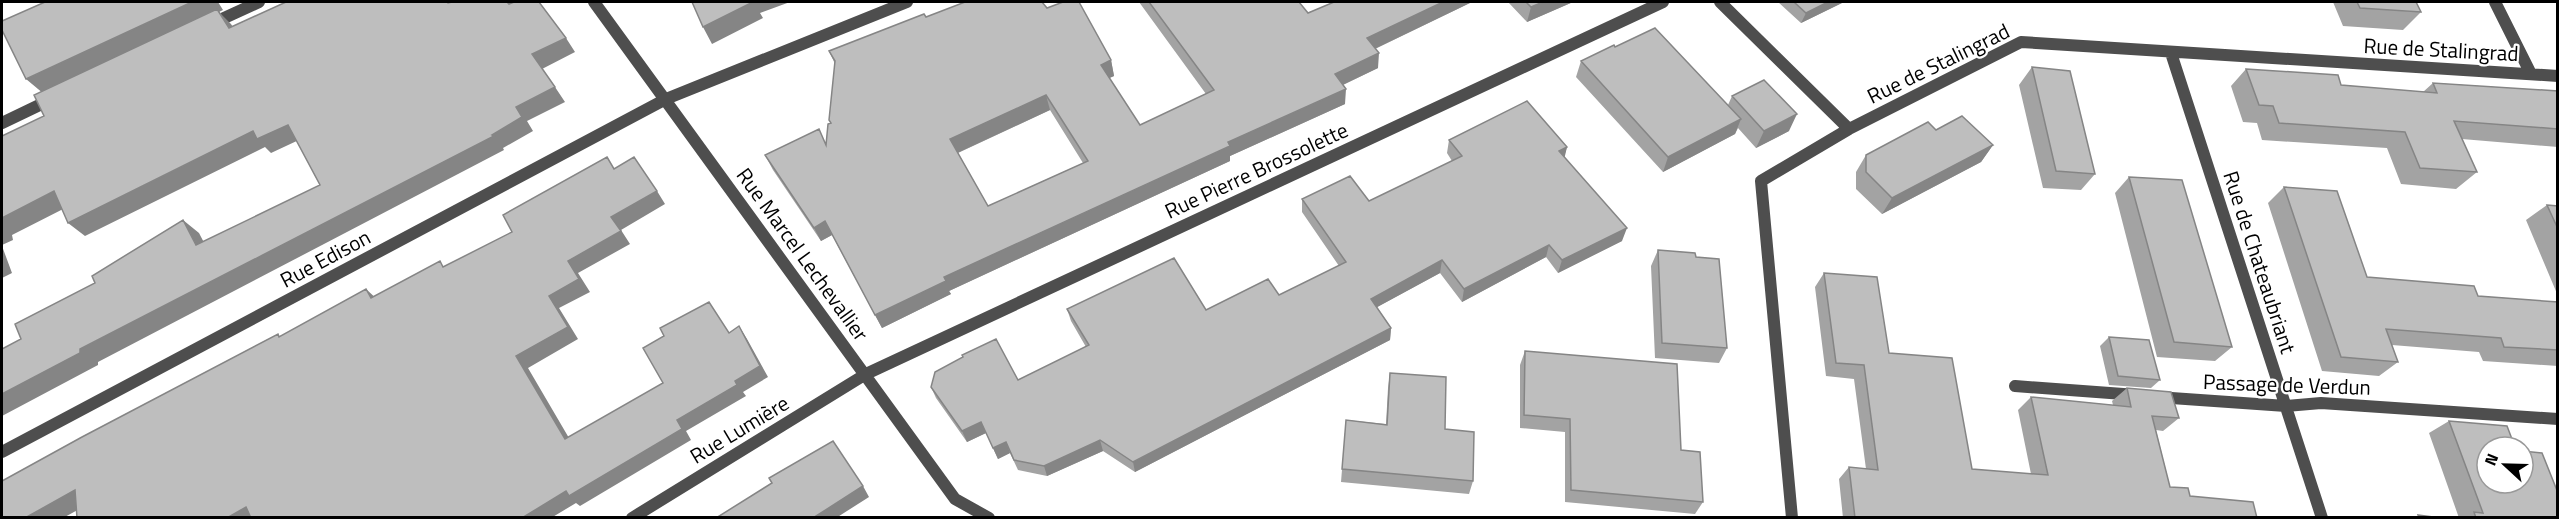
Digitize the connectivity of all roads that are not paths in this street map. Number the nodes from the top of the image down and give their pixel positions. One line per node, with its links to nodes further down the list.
1 (260, 2): 7 (street)
2 (594, 2): 12 (street, Rue Marcel Lechevallier)
3 (907, 2): 12 (street, Rue Edison)
4 (1663, 2): 15 (street, Rue Pierre Brossolette)
5 (1720, 2): 14 (street)
6 (2495, 2): 9 (street)
7 (195, 32)
8 (2171, 53): 9 (street, Rue de Stalingrad); 14 (street, Rue de Stalingrad); 17 (street, Rue de Chateaubriant)
9 (2531, 74): 10 (street, Rue de Stalingrad)
10 (2558, 76)
11 (66, 93): 13 (street)
12 (666, 99): 15 (street, Rue Marcel Lechevallier); 19 (street, Rue Edison)
13 (2, 123)
14 (1849, 129): 22 (street, Rue de Stalingrad)
15 (866, 374): 20 (street, Rue Lumière); 21 (street, Rue Marcel Lechevallier)
16 (2015, 386): 17 (street, Passage de Verdun)
17 (2286, 406): 18 (street, Passage de Verdun); 23 (street, Rue de Chateaubriant)
18 (2558, 419)
19 (2, 452)
20 (632, 518)
21 (989, 518)
22 (1792, 518)
23 (2322, 518)

